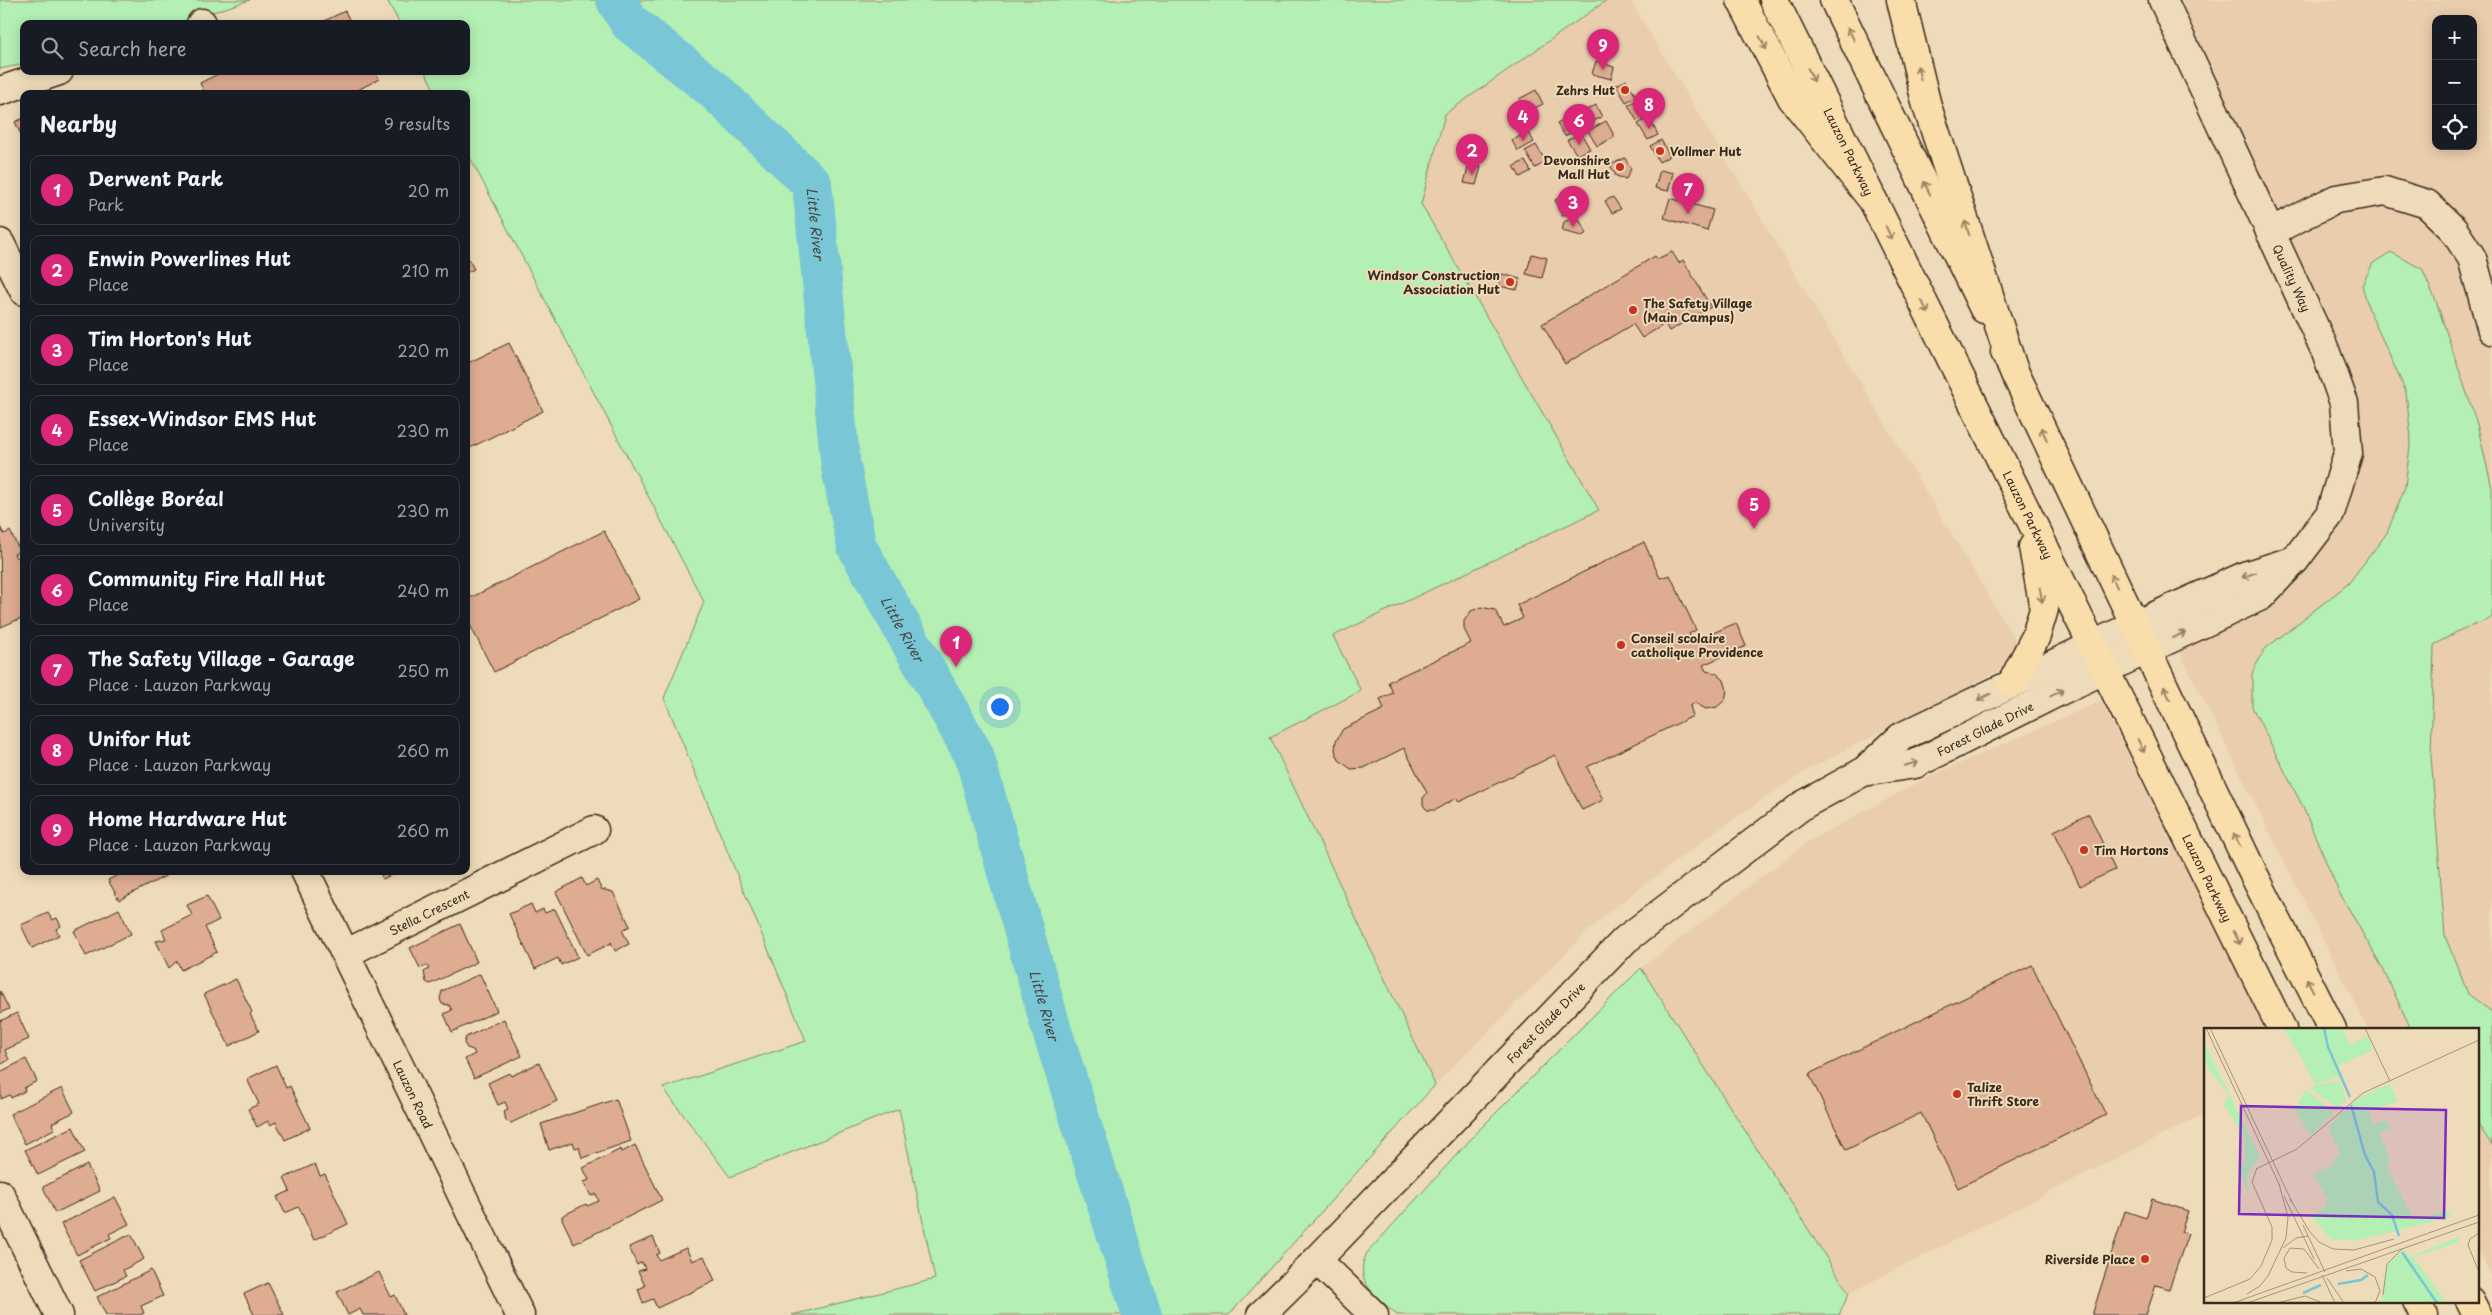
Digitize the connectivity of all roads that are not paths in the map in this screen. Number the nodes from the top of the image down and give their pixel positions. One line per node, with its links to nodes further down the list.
1 (1741, 0): 8 (main road, one-way to 8)
2 (1774, 0): 8 (main road, Lauzon Parkway, one-way to 8)
3 (1834, 0): 13 (main road, one-way to 3)
4 (1901, 0): 13 (main road, one-way to 4)
5 (2162, 0): 9 (street, Quality Way)
6 (48, 75): 7 (street)
7 (0, 91)
8 (1874, 202): 14 (main road, Lauzon Parkway, one-way to 14)
9 (2270, 232): 12 (street); 15 (street, Quality Way)
10 (1, 246): 11 (street)
11 (20, 283)
12 (2492, 330)
13 (2015, 374): 16 (main road, one-way to 13)
14 (2026, 513): 17 (main road, Lauzon Parkway); 20 (main road, one-way to 20)
15 (2295, 560): 16 (street, one-way to 16); 18 (street, Quality Way, one-way to 15)
16 (2135, 625): 17 (street); 18 (main road)
17 (2091, 647): 19 (main road, Lauzon Parkway); 20 (street, Forest Glade Drive)
18 (2146, 651): 19 (street, Quality Way); 26 (main road, one-way to 18)
19 (2104, 671): 21 (street, Forest Glade Drive, one-way to 19); 25 (main road, Lauzon Parkway, one-way to 25)
20 (2012, 683): 21 (street, Forest Glade Drive, one-way to 21)
21 (1863, 772): 28 (street, Forest Glade Drive)
22 (594, 830): 24 (street, Stella Crescent)
23 (307, 875): 24 (street, Lauzon Road)
24 (345, 954): 32 (street, Lauzon Road)
25 (2282, 1028)
26 (2331, 1028)
27 (0, 1194): 31 (street)
28 (1317, 1260): 33 (street, Forest Glade Drive); 34 (street)
29 (2418, 1302): 35 (main road)
30 (2470, 1302): 36 (main road)
31 (59, 1315)
32 (520, 1315)
33 (1261, 1315)
34 (1374, 1315)
35 (2424, 1315)
36 (2477, 1315)

